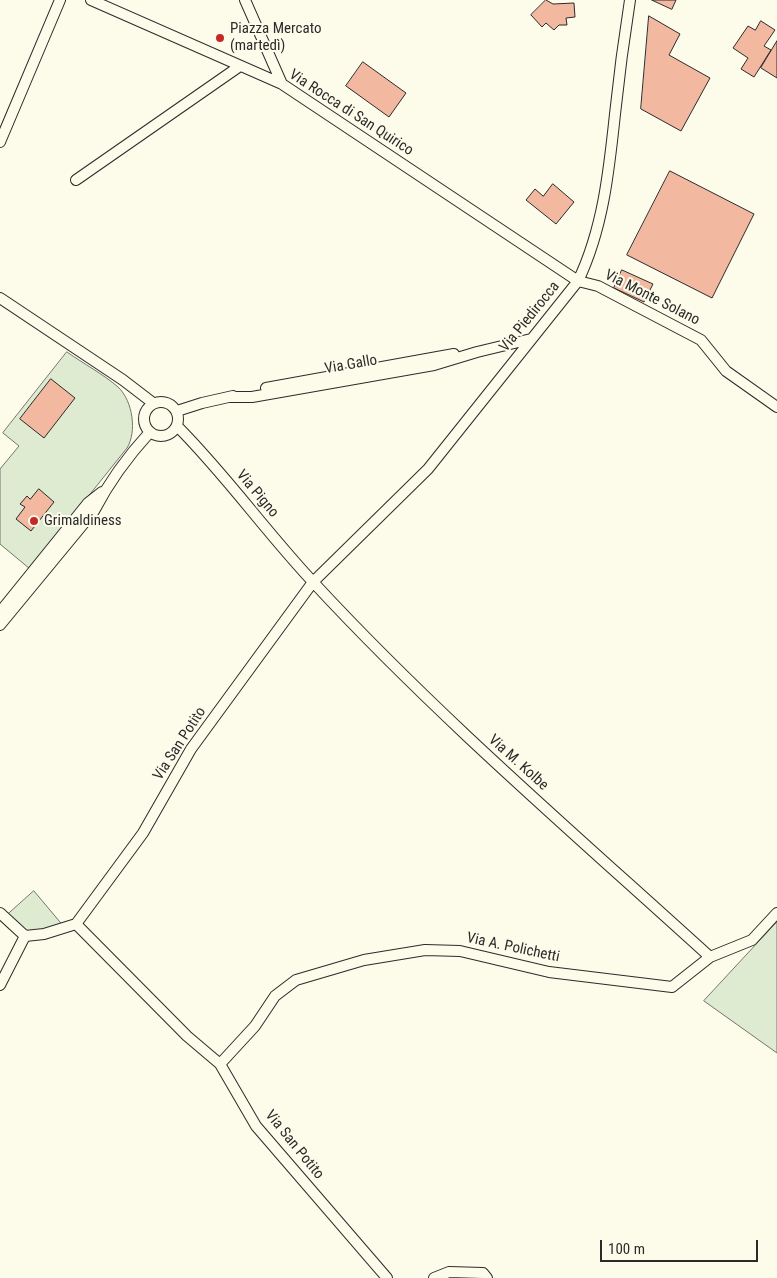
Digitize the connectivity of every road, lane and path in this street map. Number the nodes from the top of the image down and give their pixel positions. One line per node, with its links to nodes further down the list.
1 (60, 0): 7 (street)
2 (91, 0): 5 (street, Via Rocca di San Quirico)
3 (244, 0): 6 (street)
4 (630, 0): 9 (street, Via Piedirocca)
5 (240, 66): 6 (street, Via Rocca di San Quirico); 8 (street)
6 (282, 84): 9 (street, Via Rocca di San Quirico)
7 (0, 142)
8 (76, 180)
9 (578, 281): 11 (street, Via Piedirocca); 13 (street, Via Monte Solano)
10 (0, 298): 12 (street)
11 (532, 339): 14 (street, Via Gallo); 18 (street, Via Piedirocca)
12 (152, 404): 14 (street); 16 (street)
13 (777, 407)
14 (177, 411): 15 (street)
15 (177, 426): 16 (street); 18 (street, Via Pigno)
16 (150, 432): 17 (street)
17 (105, 490): 19 (street); 20 (street)
18 (313, 582): 23 (street, Via San Potito); 25 (street, Via M. Kolbe)
19 (0, 612)
20 (0, 625)
21 (0, 913): 24 (street)
22 (777, 914): 25 (street, Via A. Polichetti)
23 (76, 924): 24 (street); 27 (street, Via San Potito)
24 (25, 936): 26 (street)
25 (710, 957): 27 (street, Via A. Polichetti)
26 (0, 985)
27 (220, 1064): 29 (street, Via San Potito)
28 (485, 1275): 30 (street)
29 (387, 1278)
30 (434, 1278)

